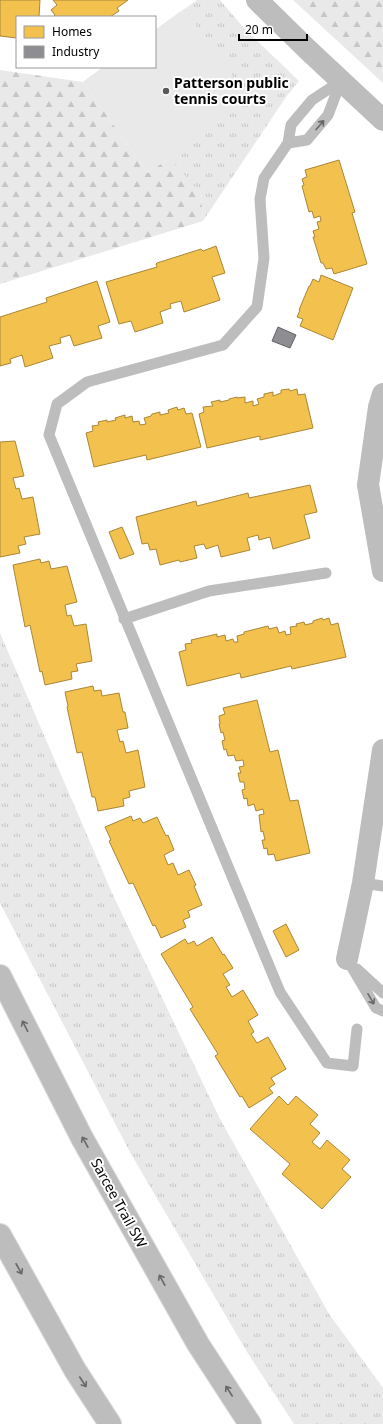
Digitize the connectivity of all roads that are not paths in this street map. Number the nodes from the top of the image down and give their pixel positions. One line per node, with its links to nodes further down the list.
1 (257, 0): 2 (main road)
2 (341, 81): 3 (main road); 4 (lane); 4 (lane, one-way to 2)
3 (383, 120)
4 (288, 143): 8 (lane)
5 (383, 394): 6 (main road)
6 (383, 571)
7 (326, 573): 8 (lane)
8 (124, 619): 15 (lane)
9 (383, 750): 10 (main road)
10 (373, 884): 11 (main road)
11 (347, 959): 13 (lane); 14 (lane, one-way to 14)
12 (0, 976): 18 (main road, Sarcee Trail SW, one-way to 12)
13 (383, 993)
14 (383, 1011)
15 (357, 1029)
16 (0, 1235): 17 (main road, one-way to 17)
17 (110, 1424)
18 (250, 1424)

